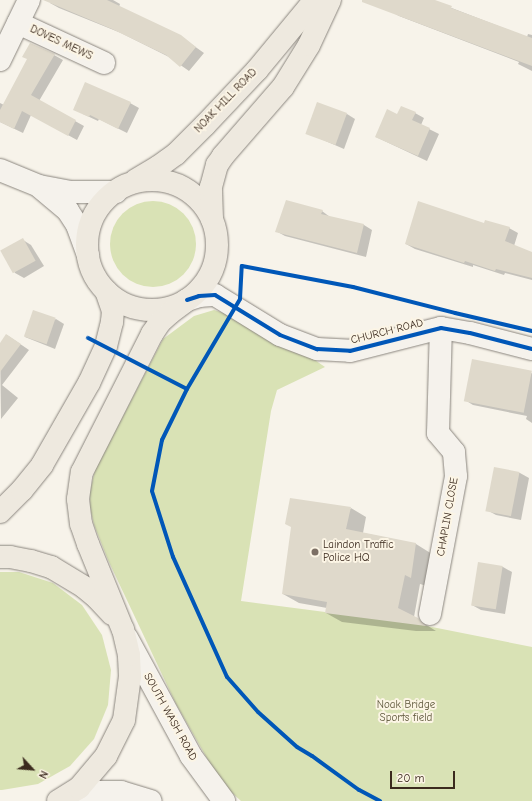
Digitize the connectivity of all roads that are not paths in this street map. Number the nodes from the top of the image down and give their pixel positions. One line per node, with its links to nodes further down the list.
1 (29, 0): 4 (street)
2 (315, 0): 9 (main road, NOAK HILL ROAD)
3 (330, 0): 10 (main road)
4 (18, 22): 5 (street); 6 (street, DOVES MEWS)
5 (0, 60)
6 (104, 64)
7 (0, 170): 8 (street)
8 (39, 186): 9 (street); 11 (street)
9 (120, 189): 10 (main road); 11 (main road)
10 (212, 220): 13 (main road)
11 (88, 256): 12 (main road)
12 (106, 291): 13 (main road); 16 (main road)
13 (187, 300): 14 (street, CHURCH ROAD); 19 (main road)
14 (441, 328): 15 (street, CHURCH ROAD); 18 (street, CHAPLIN CLOSE)
15 (532, 348)
16 (0, 512)
17 (0, 557): 19 (main road)
18 (430, 614)
19 (123, 630): 20 (main road); 22 (street, SOUTH WASH ROAD)
20 (60, 801): 21 (street)
21 (151, 801)
22 (224, 801)

